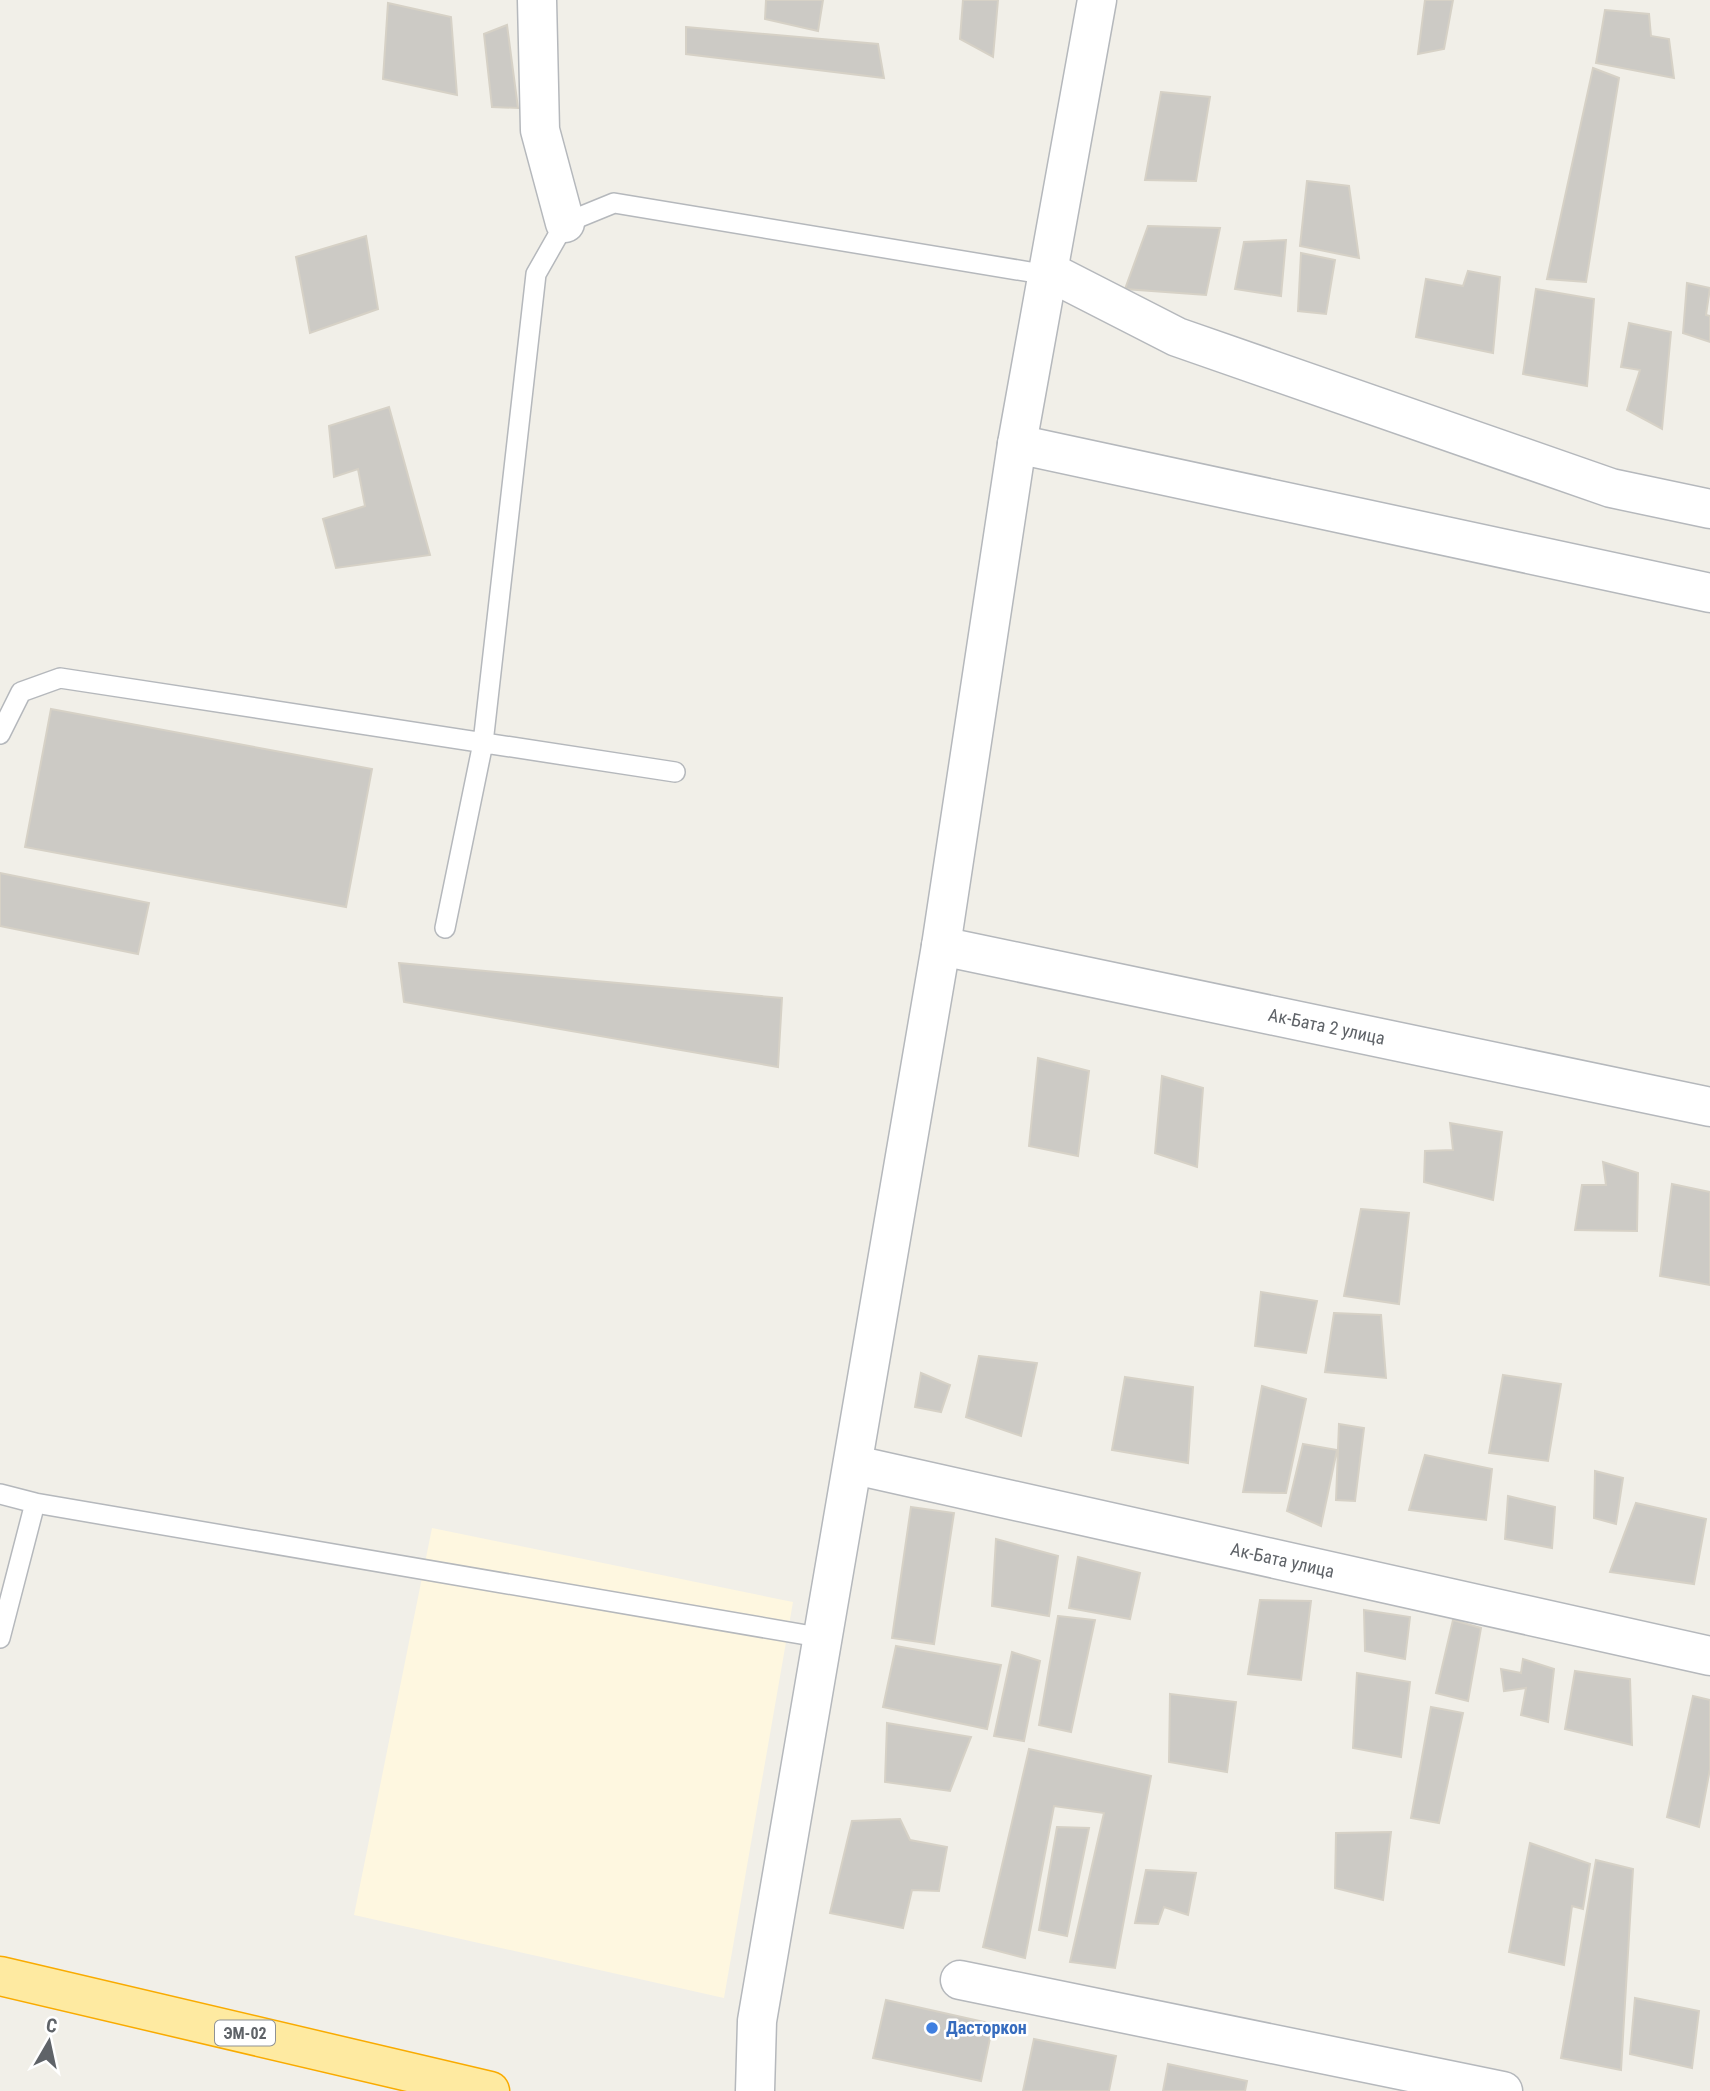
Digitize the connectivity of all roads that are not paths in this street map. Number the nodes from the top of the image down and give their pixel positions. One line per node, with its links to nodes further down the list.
1 (537, 0): 3 (street)
2 (1097, 0): 4 (street)
3 (565, 223): 4 (lane); 9 (lane)
4 (1048, 273): 5 (street); 6 (street)
5 (1017, 444): 7 (street); 12 (street)
6 (1710, 509)
7 (1710, 593)
8 (0, 734): 9 (lane)
9 (483, 743): 10 (lane); 11 (lane)
10 (675, 772)
11 (445, 928)
12 (941, 946): 13 (street, Ак-Бата 2 улица); 14 (street)
13 (1710, 1107)
14 (855, 1465): 18 (street); 19 (street, Ак-Бата улица)
15 (0, 1494): 16 (lane)
16 (35, 1503): 17 (lane); 18 (lane)
17 (0, 1638)
18 (824, 1638): 23 (street)
19 (1710, 1656)
20 (0, 1976): 22 (highway, ЭМ-02)
21 (960, 1980): 24 (street)
22 (490, 2091)
23 (755, 2091)
24 (1503, 2091)

